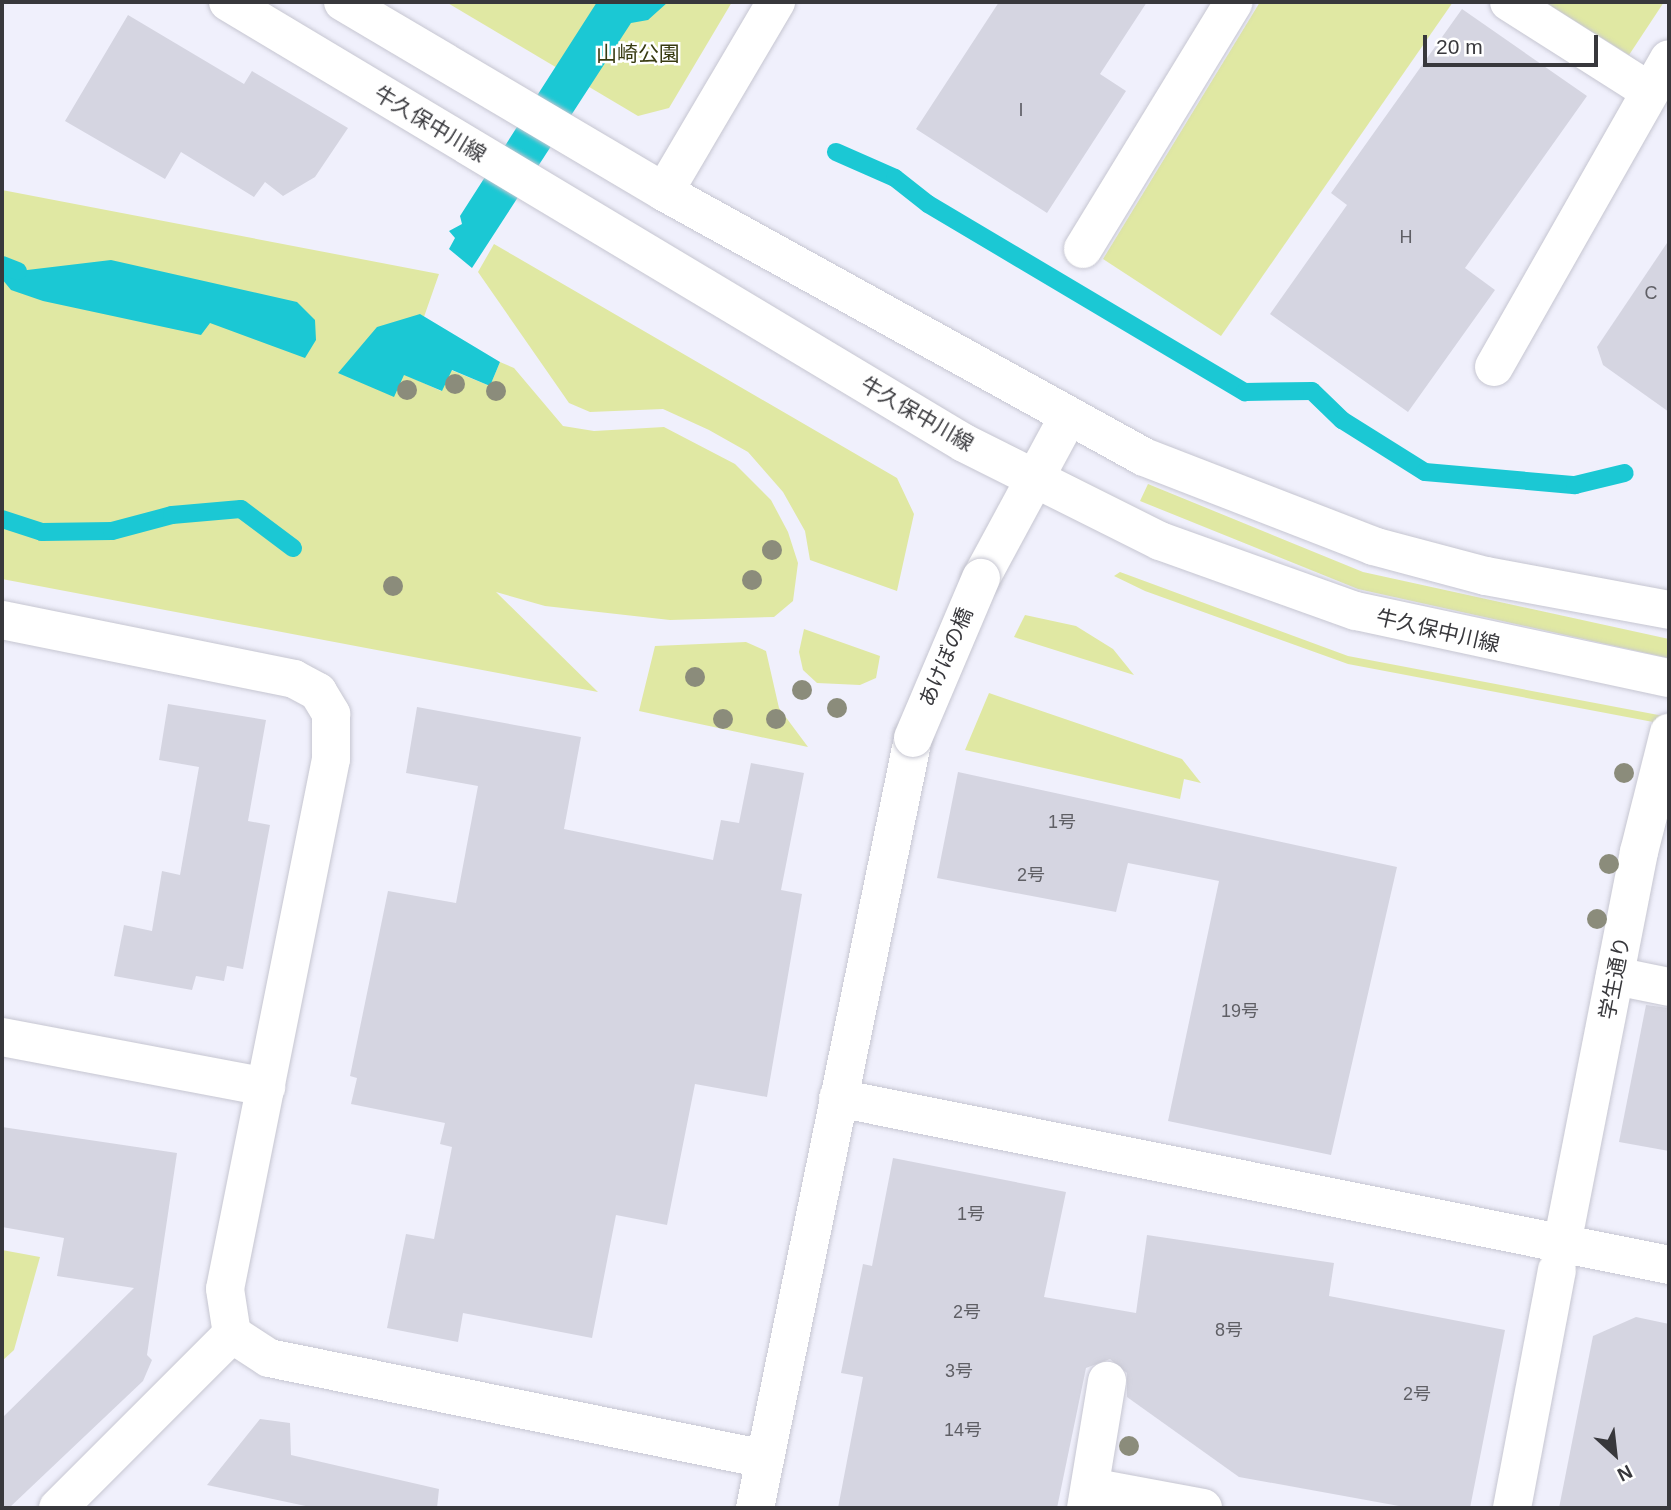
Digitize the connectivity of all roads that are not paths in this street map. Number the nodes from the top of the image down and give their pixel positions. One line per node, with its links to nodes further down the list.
1 (228, 2): 12 (street, 牛久保中川線)
2 (343, 2): 8 (street)
3 (776, 2): 8 (street)
4 (1234, 2): 9 (street)
5 (1509, 2): 7 (street)
6 (1669, 59): 7 (street)
7 (1649, 91): 10 (street)
8 (664, 192): 11 (street)
9 (1083, 249)
10 (1493, 367)
11 (1067, 419): 12 (street, あけぼの橋); 13 (street)
12 (1032, 479): 15 (street, 牛久保中川線); 21 (street, あけぼの橋, bridge)
13 (1669, 610)
14 (2, 620): 20 (street)
15 (1669, 678)
16 (1669, 733): 17 (street, 学生通り)
17 (1615, 976): 18 (street); 22 (street, 学生通り)
18 (1669, 987)
19 (2, 1037): 20 (street)
20 (265, 1087): 25 (street)
21 (838, 1098): 23 (street); 27 (street, あけぼの橋)
22 (1566, 1224)
23 (1669, 1265)
24 (1557, 1270): 33 (street)
25 (232, 1334): 27 (street); 30 (street)
26 (1107, 1381): 28 (street)
27 (765, 1459): 31 (street, あけぼの橋)
28 (1088, 1498): 29 (street)
29 (1162, 1505): 32 (street)
30 (58, 1508)
31 (755, 1508)
32 (1203, 1508)
33 (1512, 1508)

